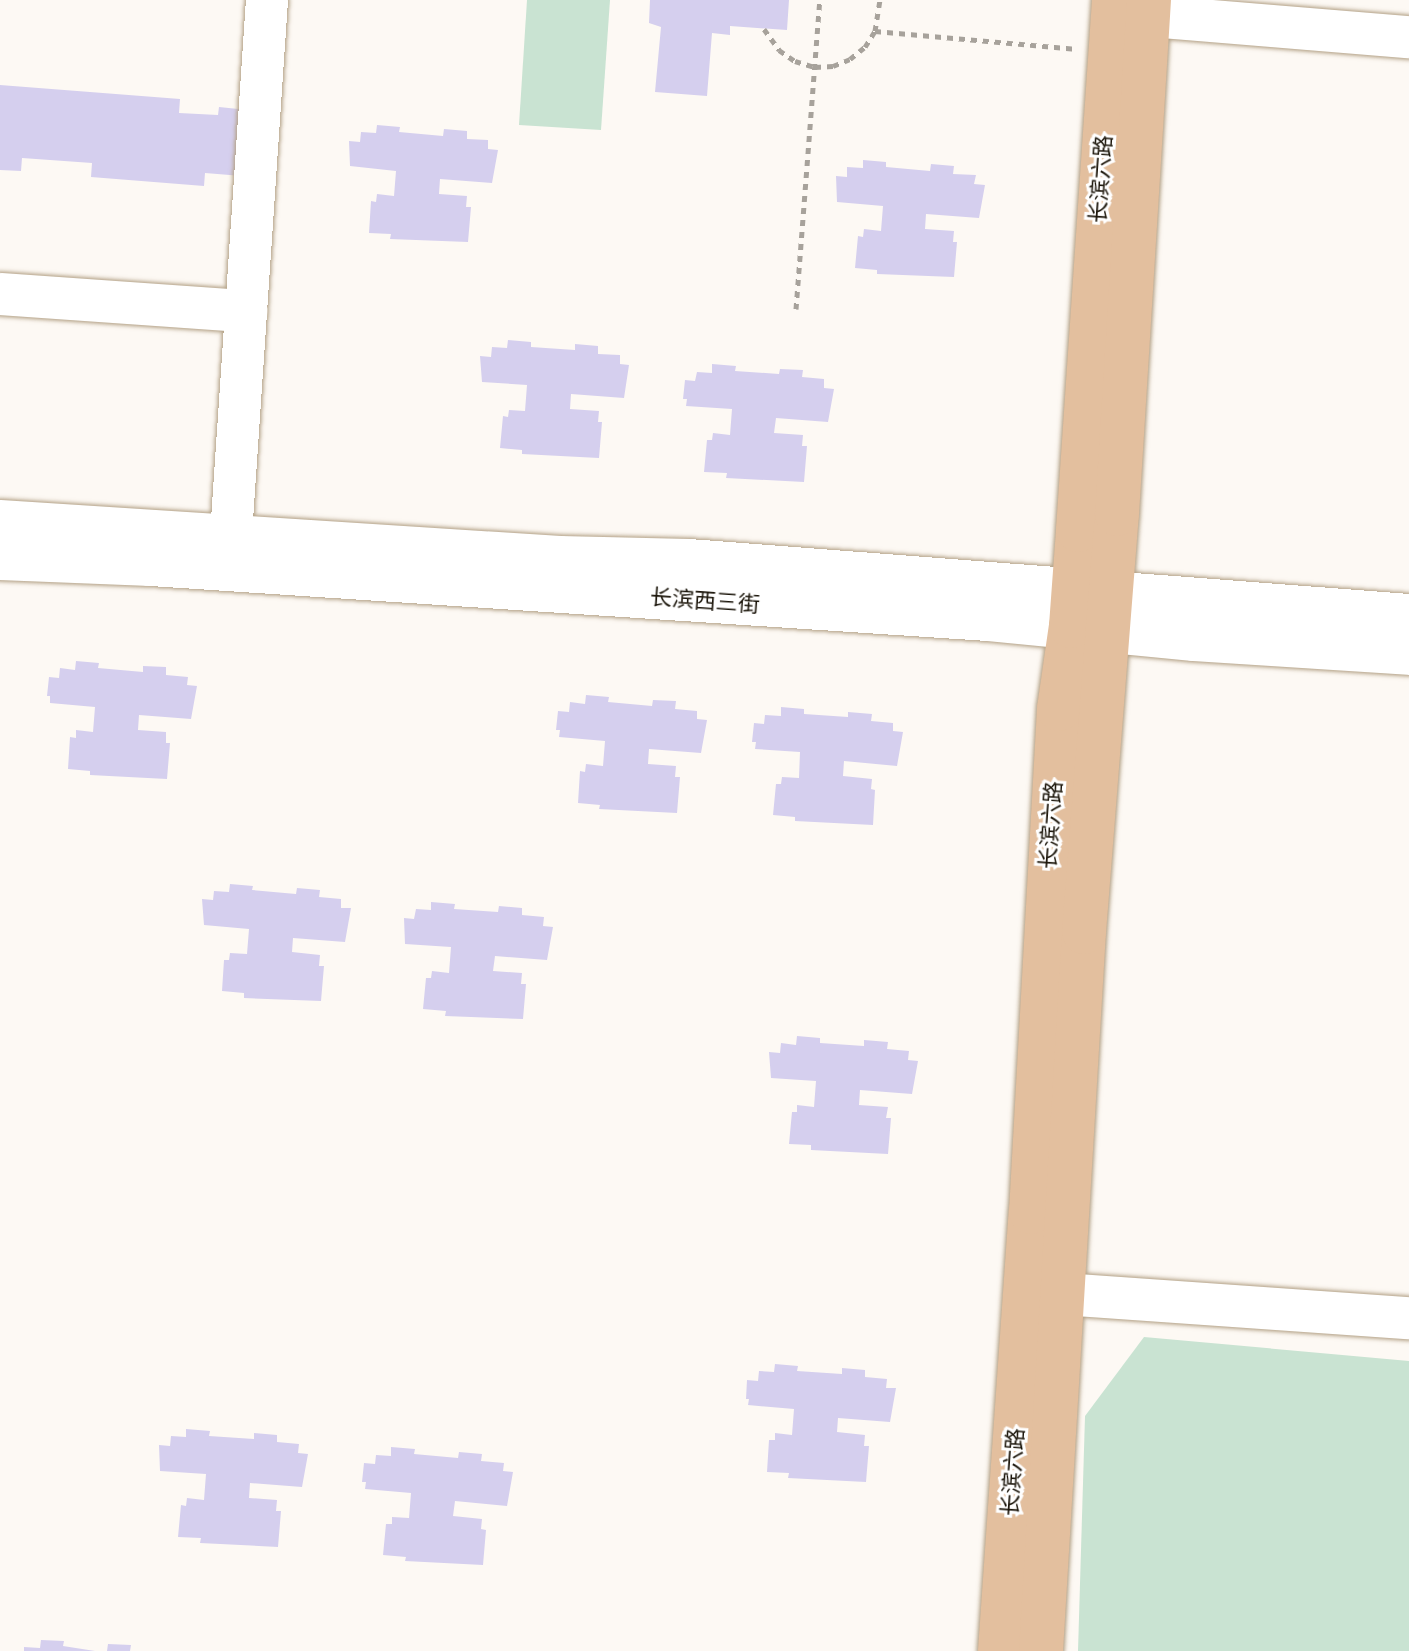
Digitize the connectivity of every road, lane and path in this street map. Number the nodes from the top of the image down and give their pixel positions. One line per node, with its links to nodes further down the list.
1 (267, 0): 12 (street)
2 (820, 0): 9 (path)
3 (880, 0): 6 (path)
4 (1131, 7): 7 (street); 16 (main road, 长滨六路)
5 (764, 29): 9 (path)
6 (875, 31): 8 (path); 9 (path)
7 (1409, 37)
8 (1081, 50)
9 (815, 67): 11 (path)
10 (0, 294): 12 (street)
11 (796, 309)
12 (246, 311): 14 (street)
13 (0, 521): 14 (street, 长滨西三街)
14 (231, 535): 16 (street, 长滨西三街)
15 (0, 559): 16 (street, 长滨西三街)
16 (1091, 608): 17 (street, 长滨西三街); 18 (street, 长滨西三街); 19 (main road, 长滨六路); 21 (main road, 长滨六路)
17 (1409, 615)
18 (1409, 654)
19 (1062, 1294): 20 (street); 22 (main road, 长滨六路)
20 (1409, 1318)
21 (1000, 1651)
22 (1041, 1651)

